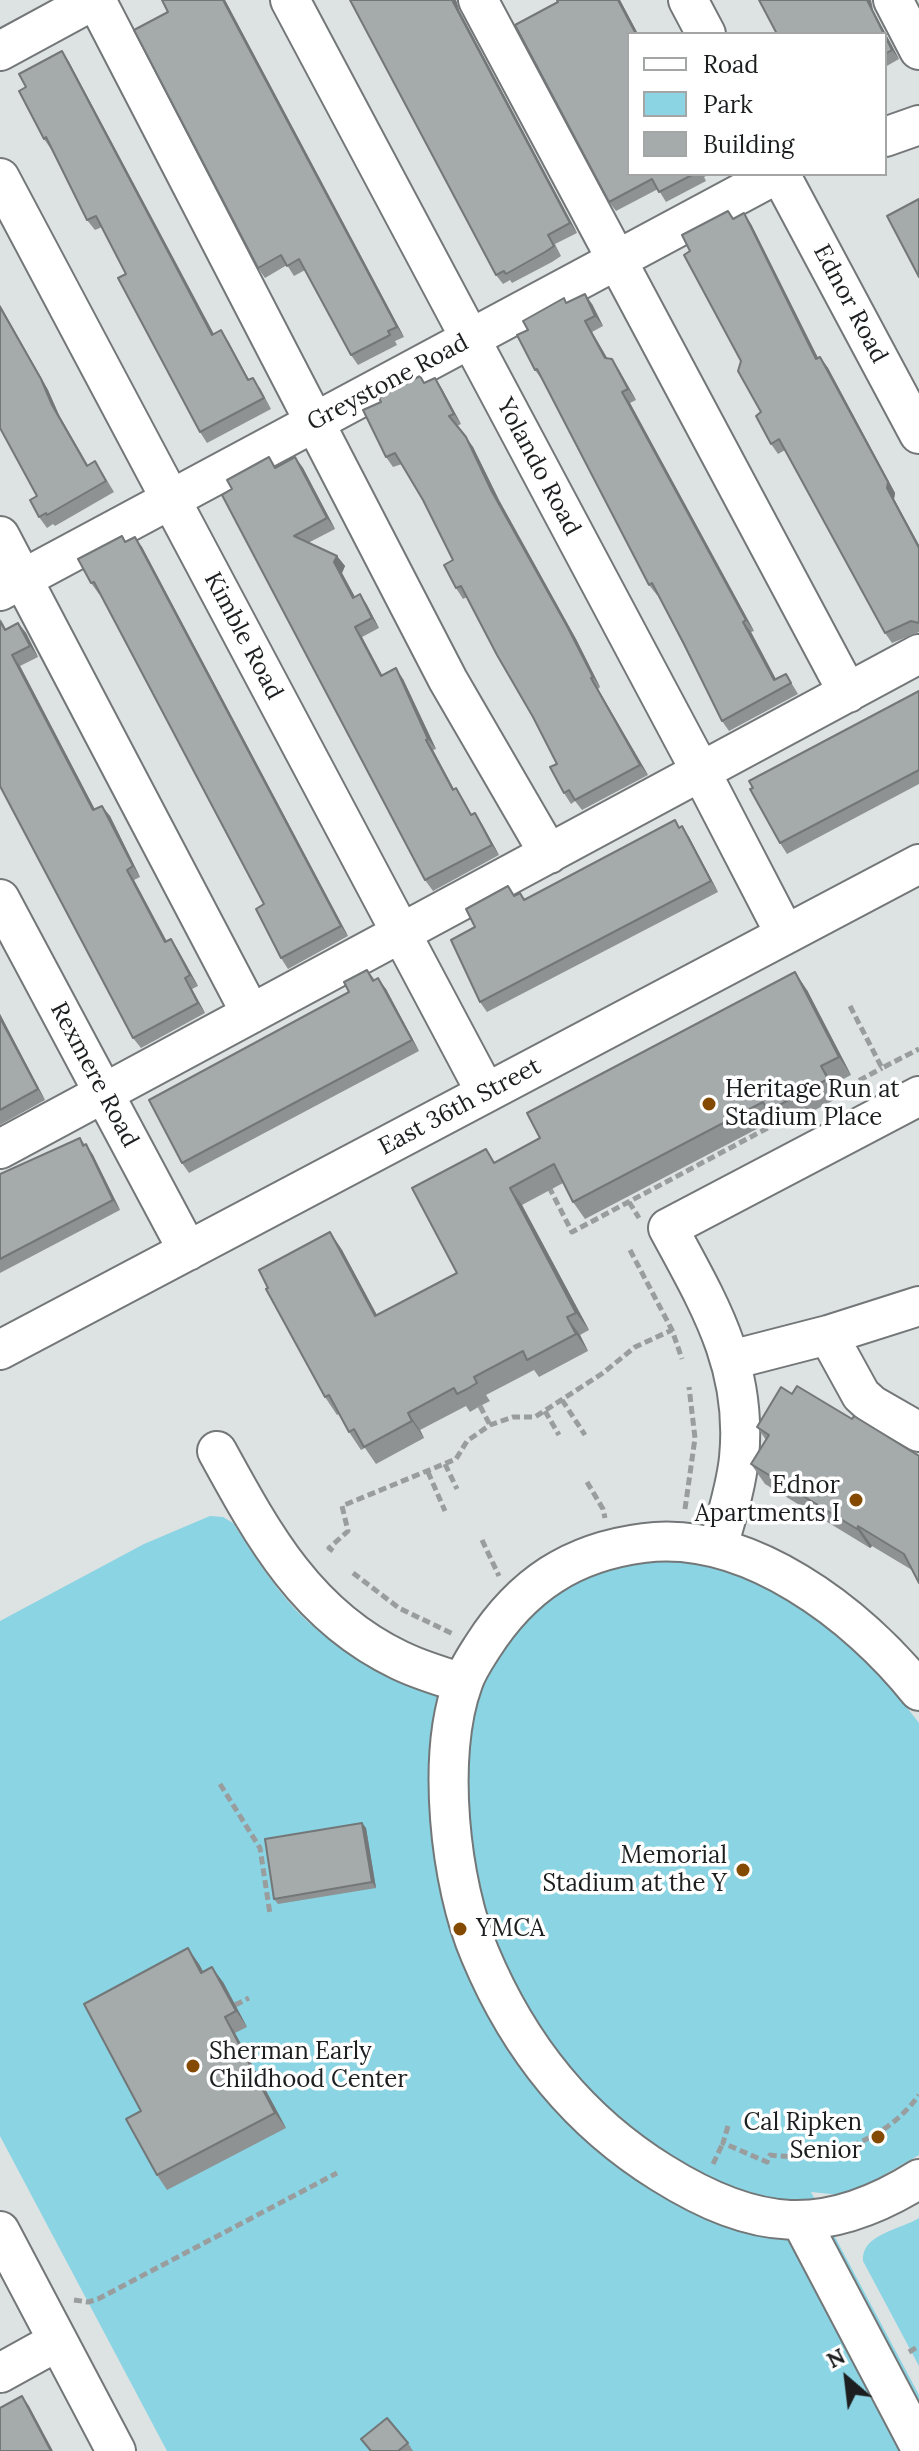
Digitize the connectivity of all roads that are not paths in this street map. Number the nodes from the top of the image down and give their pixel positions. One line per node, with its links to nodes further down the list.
1 (95, 0): 8 (street); 16 (street)
2 (290, 0): 15 (street, Yolando Road)
3 (478, 0): 14 (street)
4 (688, 0): 6 (street)
5 (893, 0): 7 (street)
6 (705, 32)
7 (919, 50)
8 (0, 51)
9 (919, 125): 10 (street)
10 (887, 136)
11 (774, 176): 14 (street, Greystone Road)
12 (779, 176): 17 (street, Ednor Road)
13 (0, 178): 18 (street, Kimble Road)
14 (617, 260): 15 (street, Greystone Road); 22 (street)
15 (470, 339): 16 (street, Greystone Road); 23 (street, Yolando Road)
16 (315, 422): 18 (street, Greystone Road); 24 (street)
17 (919, 434)
18 (170, 500): 20 (street, Greystone Road); 27 (street, Kimble Road)
19 (0, 536): 20 (street)
20 (11, 585): 29 (street)
21 (919, 654): 22 (street)
22 (848, 693): 23 (street)
23 (701, 772): 24 (street); 28 (street, Yolando Road)
24 (549, 854): 27 (street)
25 (919, 864): 28 (street, East 36th Street)
26 (0, 899): 31 (street, Rexmere Road)
27 (403, 932): 29 (street); 30 (street, Kimble Road)
28 (785, 934): 30 (street, East 36th Street)
29 (251, 1014): 31 (street)
30 (486, 1093): 34 (street, East 36th Street)
31 (104, 1094): 33 (street); 34 (street, Rexmere Road)
32 (919, 1096): 38 (street)
33 (0, 1149)
34 (188, 1251): 37 (street, East 36th Street)
35 (919, 1306): 36 (street)
36 (828, 1335): 38 (street); 39 (street)
37 (0, 1350)
38 (731, 1360): 41 (street)
39 (919, 1432)
40 (217, 1451): 42 (street)
41 (718, 1547): 42 (street); 43 (street)
42 (462, 1683): 45 (street)
43 (919, 1691)
44 (919, 2179): 45 (street)
45 (801, 2221): 49 (street)
46 (0, 2231): 47 (street)
47 (58, 2341): 48 (street); 50 (street)
48 (0, 2373)
49 (919, 2445)
50 (116, 2451)

